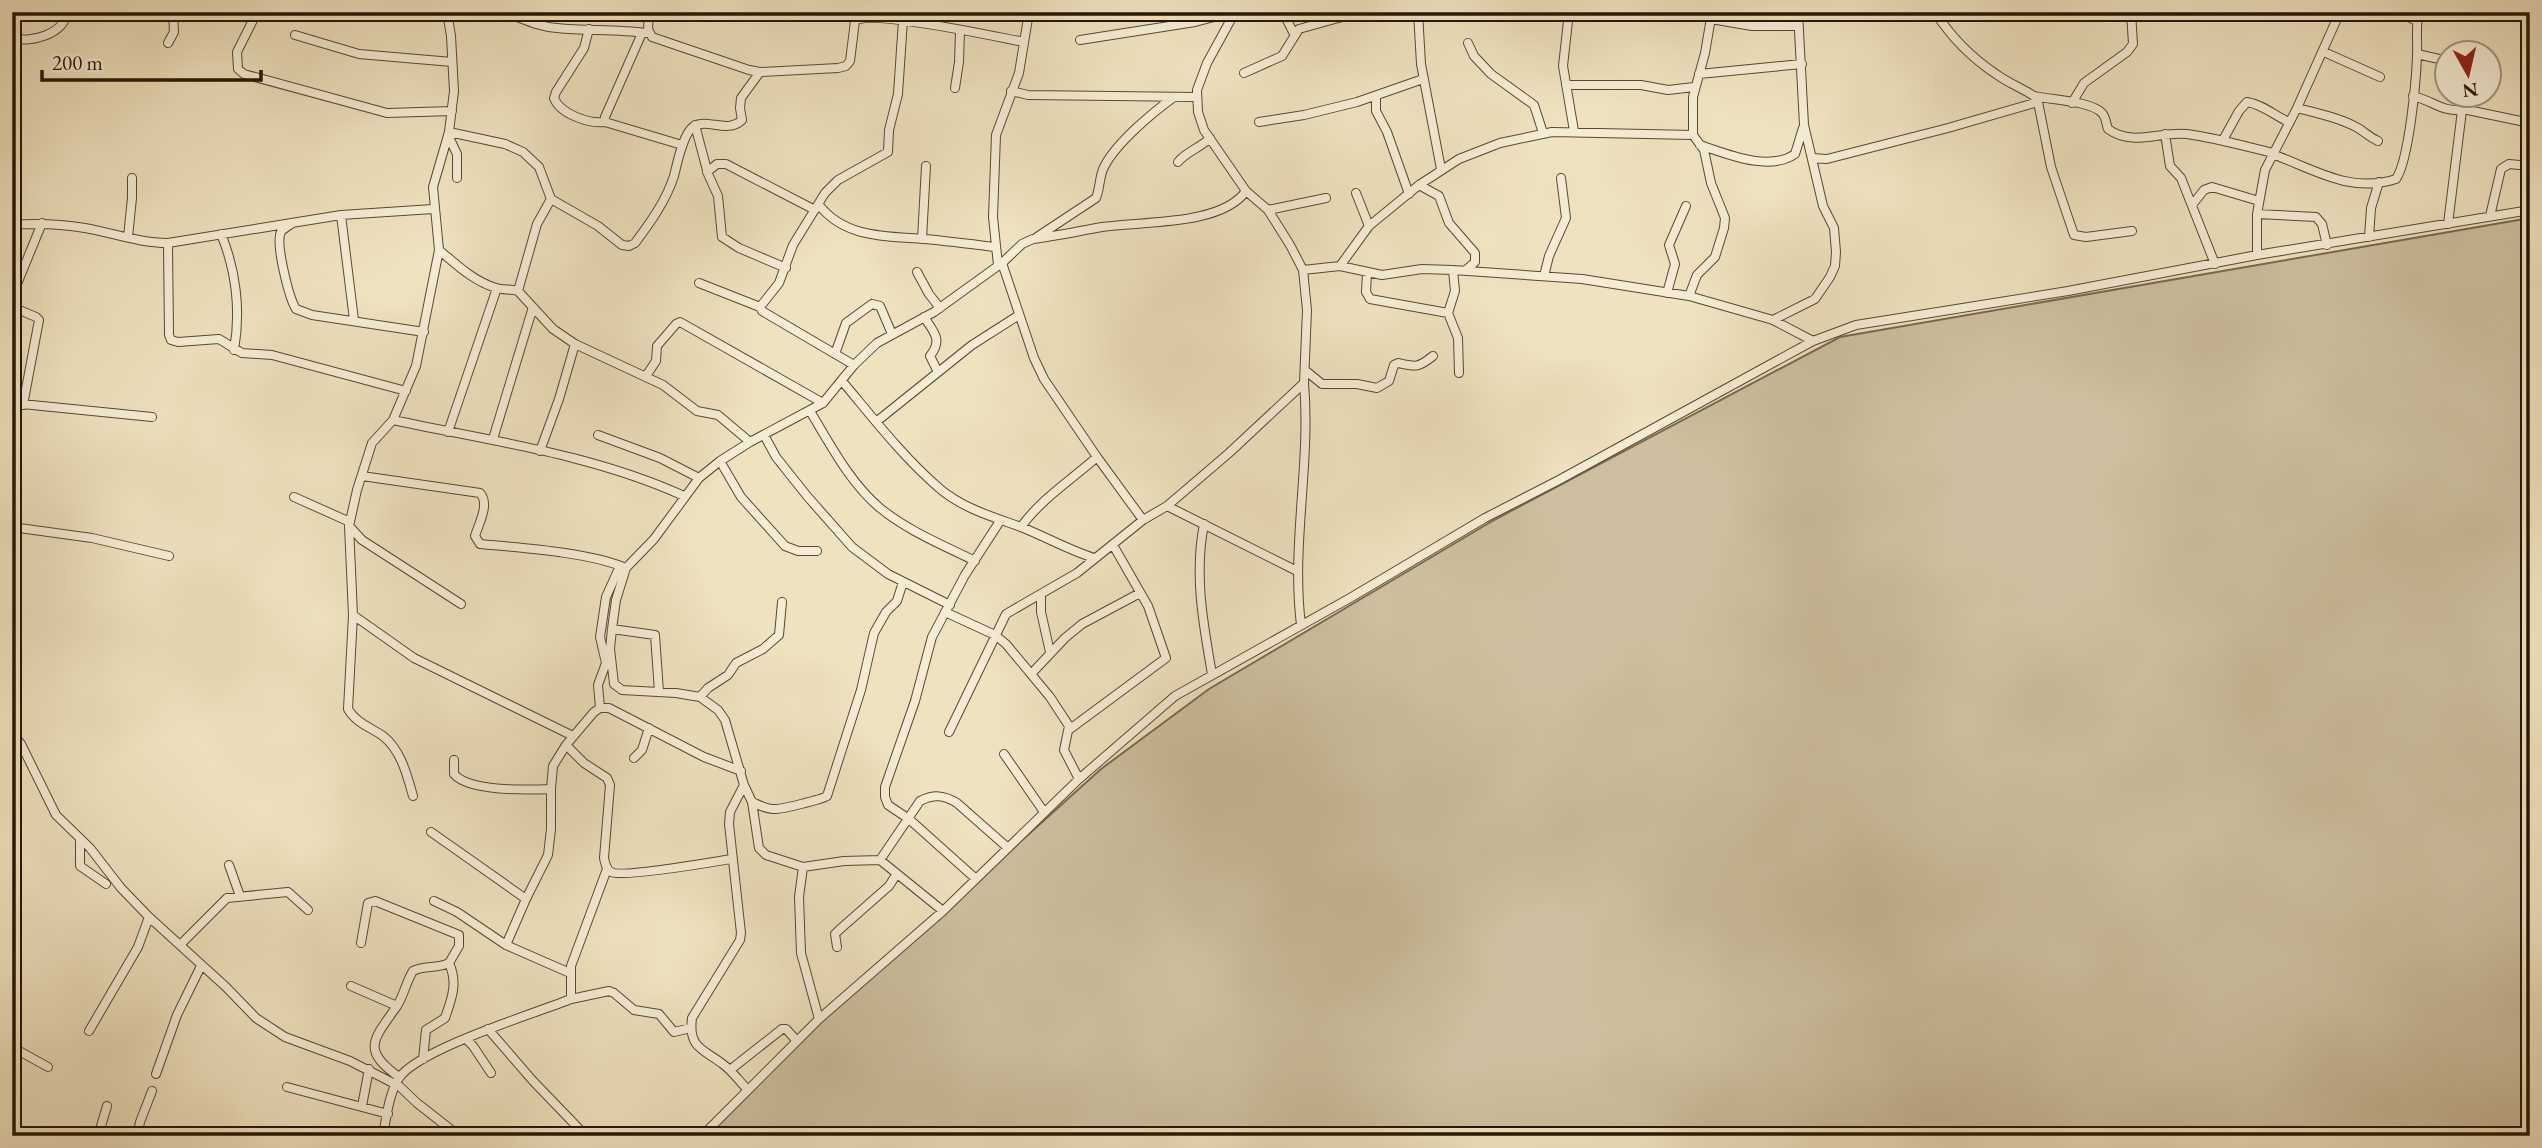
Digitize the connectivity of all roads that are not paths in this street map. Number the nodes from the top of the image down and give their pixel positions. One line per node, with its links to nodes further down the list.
1 (67, 12): 29 (street)
2 (173, 12): 32 (street)
3 (257, 12): 56 (street)
4 (456, 12): 18 (street)
5 (504, 12): 24 (street)
6 (649, 12): 26 (street)
7 (1029, 12): 31 (street)
8 (1234, 12): 30 (street); 51 (street)
9 (1283, 12): 27 (street)
10 (1360, 12): 27 (street)
11 (1418, 12): 43 (street)
12 (1569, 12): 44 (street)
13 (1798, 12): 23 (street)
14 (1935, 12): 52 (street)
15 (2131, 12): 53 (street)
16 (2340, 12): 34 (street)
17 (2397, 12): 21 (street)
18 (447, 13): 37 (street)
19 (889, 15): 22 (street); 39 (street)
20 (1712, 16): 23 (street); 41 (street)
21 (2418, 16): 35 (street)
22 (903, 20): 25 (street); 93 (street)
23 (1798, 26): 38 (street)
24 (589, 29): 26 (street); 57 (street)
25 (960, 31): 31 (street); 46 (street)
26 (646, 33): 39 (street); 57 (street)
27 (1294, 34): 40 (street)
28 (295, 35): 37 (street)
29 (12, 37)
30 (1080, 40)
31 (1024, 42): 47 (street)
32 (168, 43)
33 (1468, 43): 65 (street)
34 (2324, 52): 42 (street); 54 (street)
35 (2417, 54): 36 (street); 49 (street)
36 (2434, 58)
37 (452, 62): 56 (street)
38 (1802, 64): 41 (street); 62 (street)
39 (760, 72): 61 (street)
40 (1244, 73)
41 (1699, 74): 45 (street)
42 (2380, 77)
43 (1423, 79): 48 (street); 78 (street)
44 (1566, 85): 45 (street); 63 (street)
45 (1694, 87): 67 (street)
46 (955, 88)
47 (1012, 91): 50 (street); 113 (street)
48 (1376, 96): 58 (street); 87 (street)
49 (2413, 96): 55 (street); 83 (street)
50 (1174, 97): 51 (street); 110 (street)
51 (1196, 97): 68 (street)
52 (2036, 99): 53 (street); 74 (street); 105 (street)
53 (2072, 103): 66 (street)
54 (2297, 108): 59 (street); 70 (street)
55 (2463, 109): 60 (street); 102 (street)
56 (452, 111): 64 (street)
57 (605, 122): 71 (street)
58 (1259, 122)
59 (2289, 122): 69 (street); 73 (street)
60 (2530, 122)
61 (695, 125): 71 (street); 79 (street)
62 (1804, 125): 72 (street); 74 (street)
63 (1574, 131): 65 (street); 67 (street)
64 (449, 133): 80 (street); 89 (street); 94 (street)
65 (1543, 133): 78 (street)
66 (2165, 134): 69 (street); 91 (street)
67 (1693, 135): 72 (street)
68 (1210, 138): 75 (street); 85 (street)
69 (2223, 140): 73 (street)
70 (2378, 141)
71 (682, 145): 89 (street)
72 (1700, 145): 130 (street)
73 (2273, 154): 83 (street); 90 (street)
74 (1812, 158): 138 (street)
75 (1178, 162)
76 (926, 166): 109 (street)
77 (2530, 166): 99 (street)
78 (1441, 169): 84 (street)
79 (707, 172): 93 (street); 119 (street)
80 (457, 177)
81 (131, 178): 107 (street)
82 (1561, 178): 125 (street)
83 (2379, 182): 108 (street)
84 (1419, 185): 87 (street); 122 (street)
85 (1246, 191): 96 (street); 110 (street)
86 (1356, 193): 104 (street)
87 (1409, 194): 104 (street)
88 (1326, 198): 96 (street)
89 (551, 199): 128 (street)
90 (2259, 201): 91 (street); 97 (street)
91 (2192, 205): 117 (street)
92 (1686, 206): 129 (street)
93 (817, 208): 109 (street); 119 (street)
94 (433, 209): 98 (street); 114 (street)
95 (2530, 210): 99 (street)
96 (1268, 211): 120 (street)
97 (2257, 214): 112 (street); 115 (street)
98 (341, 215): 100 (street); 137 (street)
99 (2490, 216): 102 (street)
100 (293, 222): 106 (street); 137 (street)
101 (42, 223): 103 (street); 107 (street); 156 (street)
102 (2448, 224): 108 (street)
103 (12, 225)
104 (1369, 226): 118 (street)
105 (2132, 231)
106 (221, 234): 111 (street); 143 (street)
107 (128, 237): 111 (street)
108 (2369, 237): 112 (street)
109 (922, 239): 113 (street)
110 (1032, 239): 116 (street)
111 (168, 243): 143 (street)
112 (2327, 245): 115 (street)
113 (994, 247): 116 (street)
114 (439, 250): 127 (street); 139 (street)
115 (2257, 255): 117 (street)
116 (1000, 264): 133 (street); 135 (street)
117 (2215, 264): 141 (street)
118 (1340, 266): 120 (street); 124 (street)
119 (786, 268): 132 (street)
120 (1303, 270): 147 (street)
121 (1453, 270): 122 (street); 124 (street); 134 (street)
122 (1466, 270): 125 (street)
123 (917, 272): 133 (street)
124 (1367, 273): 134 (street)
125 (1545, 276): 129 (street)
126 (699, 283): 132 (street)
127 (497, 288): 128 (street); 161 (street)
128 (518, 291): 131 (street)
129 (1667, 293): 130 (street)
130 (1689, 296): 138 (street)
131 (533, 307): 142 (street); 164 (street)
132 (760, 307): 144 (street)
133 (940, 308): 136 (street)
134 (1448, 313): 149 (street)
135 (1019, 315): 148 (street); 167 (street)
136 (924, 317): 140 (street); 148 (street)
137 (354, 320): 139 (street)
138 (1773, 320): 141 (street)
139 (424, 332): 153 (street)
140 (892, 334): 144 (street); 146 (street)
141 (1813, 341): 194 (street)
142 (575, 344): 150 (street); 166 (street)
143 (234, 350): 153 (street)
144 (835, 354): 146 (street)
145 (1433, 356): 147 (street)
146 (854, 365): 151 (street)
147 (1306, 371): 152 (street)
148 (938, 372): 160 (street)
149 (1458, 373)
150 (646, 376): 155 (street); 165 (street)
151 (842, 381): 155 (street); 160 (street)
152 (1304, 383): 173 (street); 186 (street)
153 (406, 391): 159 (street)
154 (12, 403): 156 (street)
155 (823, 403): 157 (street)
156 (23, 405): 158 (street)
157 (810, 411): 163 (street); 184 (street)
158 (152, 417)
159 (393, 420): 161 (street); 169 (street)
160 (876, 422): 175 (street)
161 (448, 432): 164 (street)
162 (598, 435): 170 (street)
163 (764, 435): 165 (street); 187 (street)
164 (493, 439): 166 (street)
165 (750, 442): 168 (street)
166 (540, 451): 171 (street)
167 (1097, 457): 174 (street); 179 (street)
168 (720, 461): 170 (street); 181 (street)
169 (362, 476): 176 (street); 185 (street)
170 (699, 478): 171 (street)
171 (684, 496): 185 (street)
172 (295, 497): 176 (street)
173 (1167, 506): 174 (street); 177 (street)
174 (1143, 520): 180 (street)
175 (1000, 521): 179 (street); 184 (street)
176 (349, 524): 191 (street); 193 (street)
177 (1204, 524): 186 (street); 199 (street)
178 (12, 527): 182 (street)
179 (1021, 527): 183 (street)
180 (1113, 545): 183 (street); 188 (street)
181 (817, 551)
182 (169, 556)
183 (1094, 558): 189 (street)
184 (975, 561): 192 (street)
185 (623, 567): 195 (street); 202 (street)
186 (1297, 571): 194 (street)
187 (903, 582): 192 (street); 217 (street)
188 (1140, 593): 197 (street); 204 (street)
189 (1041, 594): 196 (street); 197 (street)
190 (782, 601): 201 (street)
191 (461, 604)
192 (947, 608): 196 (street); 219 (street)
193 (353, 615): 207 (street); 216 (street)
194 (1301, 625): 199 (street)
195 (612, 629): 200 (street); 200 (street)
196 (995, 635): 198 (street); 206 (street)
197 (1050, 652): 198 (street)
198 (1031, 674): 204 (street)
199 (1212, 674): 213 (street)
200 (659, 692): 201 (street)
201 (700, 697): 212 (street)
202 (600, 708): 203 (street); 207 (street)
203 (649, 728): 210 (street); 212 (street)
204 (1070, 729): 213 (street)
205 (12, 733): 221 (street)
206 (949, 733)
207 (573, 736): 208 (street)
208 (566, 745): 215 (street); 227 (street)
209 (1004, 754): 218 (street)
210 (634, 758)
211 (454, 760): 215 (street)
212 (741, 771): 214 (street)
213 (1079, 779): 218 (street)
214 (744, 785): 217 (street); 223 (street)
215 (551, 789): 232 (street)
216 (413, 796)
217 (752, 802): 226 (street)
218 (1044, 812): 222 (street)
219 (909, 819): 222 (street); 224 (street); 229 (street)
220 (431, 832): 232 (street)
221 (80, 839): 230 (street); 236 (street)
222 (1008, 848): 229 (street)
223 (731, 859): 227 (street); 248 (street)
224 (880, 860): 226 (street); 228 (street)
225 (229, 865): 231 (street)
226 (803, 867): 247 (street)
227 (607, 869): 243 (street)
228 (896, 875): 235 (street); 240 (street)
229 (976, 879): 235 (street)
230 (106, 884)
231 (240, 896): 234 (street); 238 (street)
232 (526, 899): 239 (street)
233 (434, 901): 239 (street)
234 (308, 910)
235 (943, 911): 247 (street)
236 (149, 917): 238 (street); 250 (street)
237 (361, 943): 241 (street)
238 (180, 944): 242 (street)
239 (506, 945): 243 (street)
240 (837, 947)
241 (449, 963): 246 (street); 254 (street)
242 (201, 966): 256 (street); 259 (street)
243 (570, 973): 245 (street)
244 (351, 986): 246 (street)
245 (571, 999): 248 (street); 249 (street)
246 (397, 1006): 260 (street)
247 (819, 1019): 252 (street)
248 (691, 1028): 257 (street)
249 (488, 1029): 251 (street); 271 (street)
250 (89, 1031)
251 (466, 1039): 254 (street); 258 (street)
252 (797, 1041): 257 (street); 262 (street)
253 (12, 1047): 255 (street)
254 (423, 1059): 260 (street)
255 (48, 1067)
256 (369, 1069): 260 (street); 265 (street)
257 (730, 1070): 262 (street)
258 (491, 1073)
259 (156, 1074)
260 (397, 1081): 266 (street); 270 (street)
261 (287, 1087): 265 (street)
262 (748, 1090): 272 (street)
263 (152, 1091): 268 (street)
264 (107, 1106): 267 (street)
265 (362, 1106): 266 (street)
266 (388, 1114): 269 (street)
267 (97, 1136)
268 (137, 1136)
269 (383, 1136)
270 (458, 1136)
271 (586, 1136)
272 (702, 1136)

